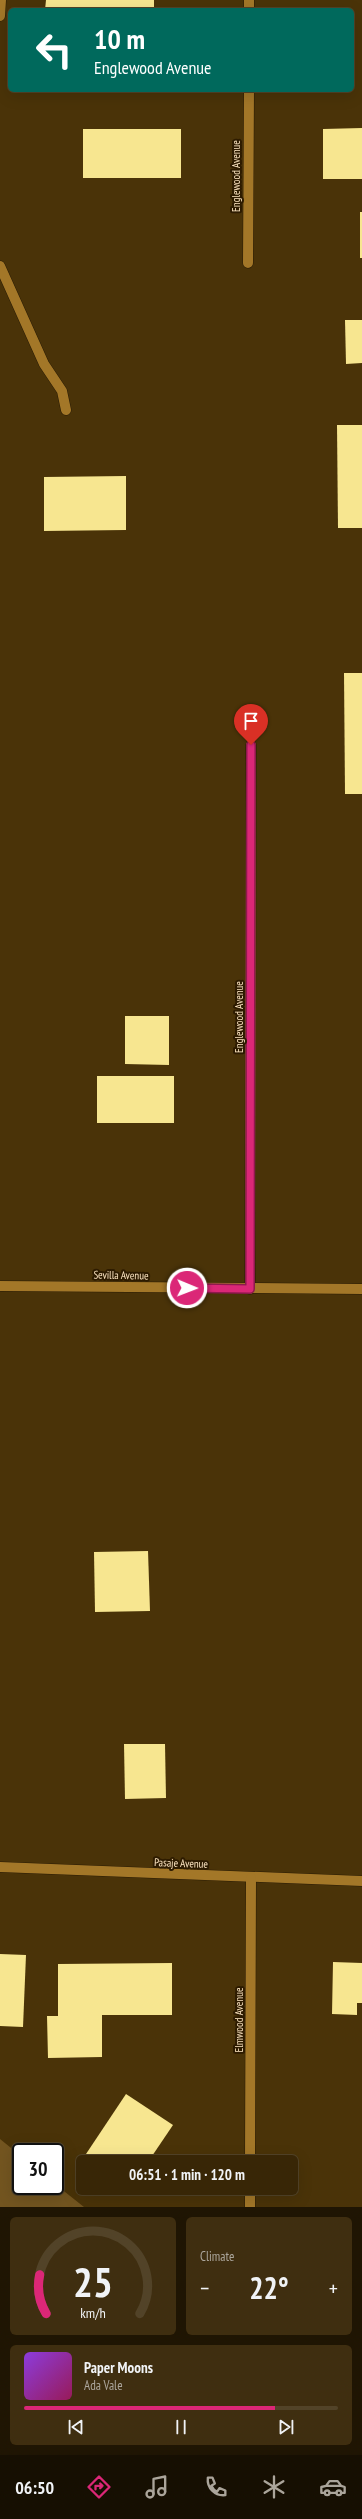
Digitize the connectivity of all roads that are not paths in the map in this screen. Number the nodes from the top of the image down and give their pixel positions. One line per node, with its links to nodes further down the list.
1 (1, 0): 2 (street)
2 (0, 16)
3 (249, 92): 4 (street, Englewood Avenue)
4 (248, 263)
5 (0, 266): 6 (street)
6 (66, 410)
7 (251, 745): 9 (street, Englewood Avenue)
8 (0, 1286): 9 (street, Sevilla Avenue)
9 (250, 1289): 10 (street, Sevilla Avenue)
10 (362, 1289)
11 (0, 1867): 12 (street, Pasaje Avenue)
12 (251, 1878): 13 (street, Pasaje Avenue); 14 (street, Elmwood Avenue)
13 (362, 1881)
14 (250, 2155)
15 (250, 2195): 16 (street)
16 (250, 2207)

